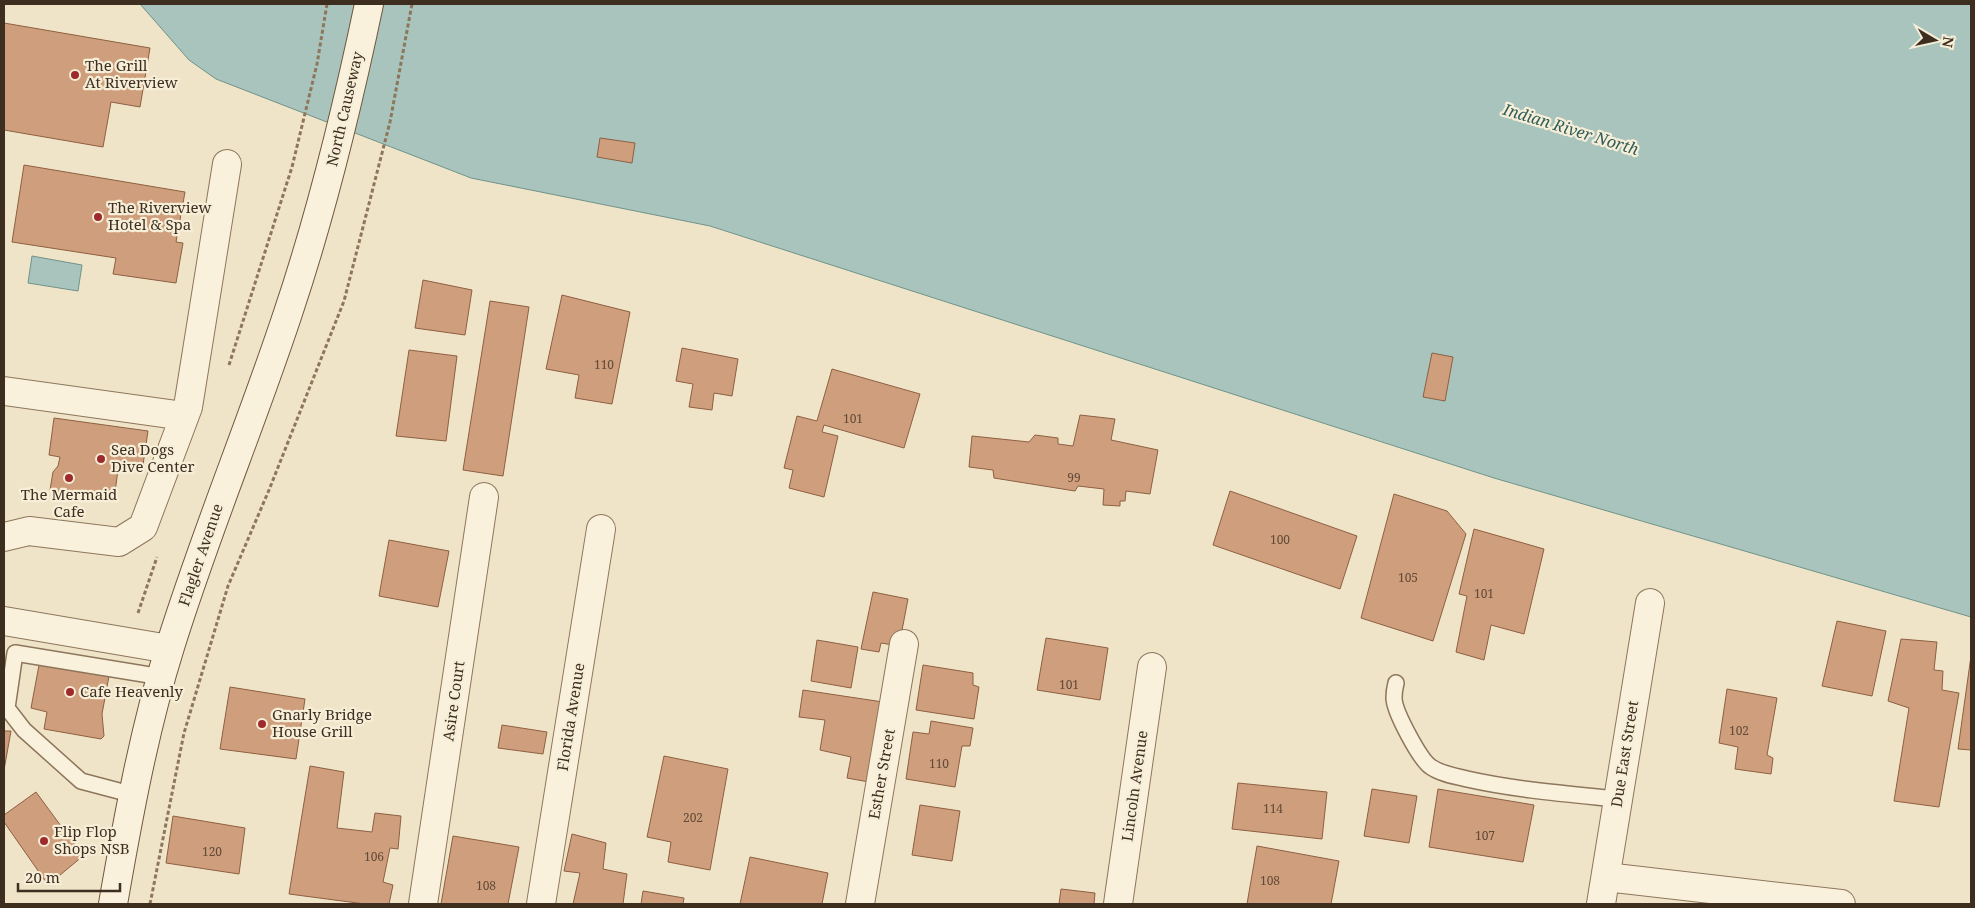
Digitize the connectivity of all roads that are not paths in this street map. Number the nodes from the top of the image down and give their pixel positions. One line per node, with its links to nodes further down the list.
1 (369, 4): 3 (street, North Causeway)
2 (227, 164): 5 (street)
3 (319, 214): 12 (street, Flagler Avenue)
4 (4, 391): 5 (street)
5 (184, 416): 8 (street)
6 (484, 497): 20 (street, Asire Court)
7 (601, 529): 21 (street, Florida Avenue)
8 (4, 537)
9 (1650, 603): 17 (street, Due East Street)
10 (4, 622): 12 (street)
11 (904, 644): 22 (street, Esther Street)
12 (169, 649): 14 (street, Flagler Avenue)
13 (1152, 667): 23 (street, Lincoln Avenue)
14 (162, 677): 16 (street, Flagler Avenue); 16 (lane)
15 (1396, 683): 17 (lane)
16 (134, 796): 19 (street, Flagler Avenue)
17 (1618, 799): 18 (street, Due East Street)
18 (1606, 877): 24 (street, Due East Street); 25 (street)
19 (113, 904)
20 (423, 904)
21 (541, 904)
22 (860, 904)
23 (1118, 904)
24 (1601, 904)
25 (1840, 904)

